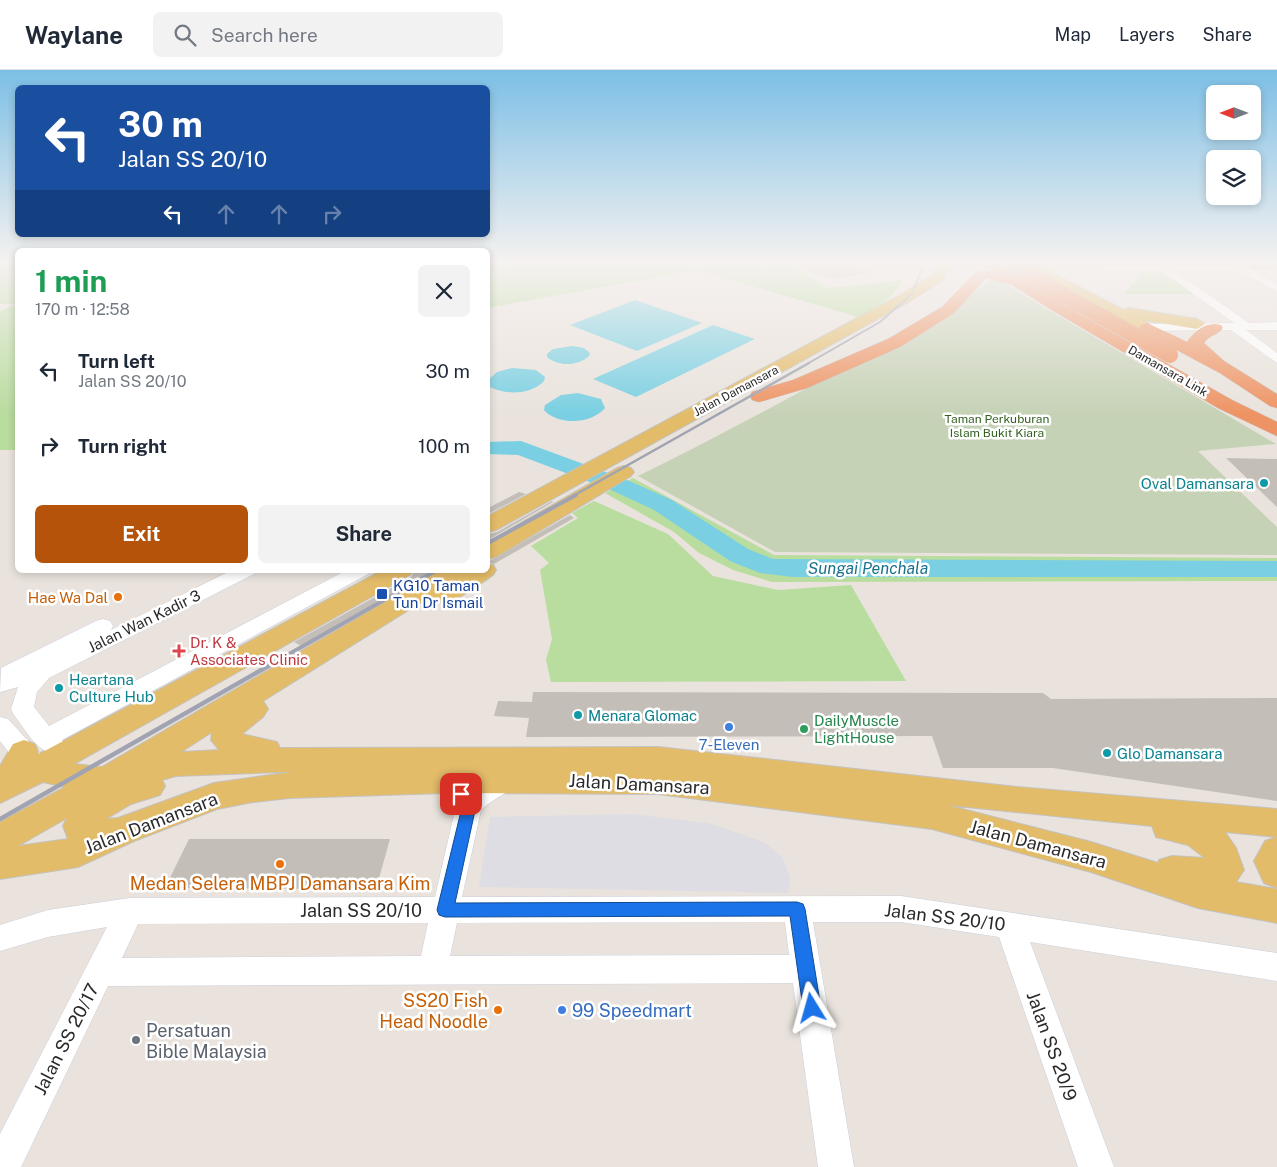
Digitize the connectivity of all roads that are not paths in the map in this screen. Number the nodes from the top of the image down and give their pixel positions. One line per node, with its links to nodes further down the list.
1 (881, 312): 28 (main road, Jalan Damansara)
2 (910, 312): 21 (highway)
3 (944, 312): 21 (highway)
4 (1067, 312): 23 (highway, Damansara Link)
5 (1079, 312): 7 (highway); 12 (highway)
6 (1097, 312): 24 (highway, Damansara Link, bridge)
7 (1106, 312)
8 (1116, 312): 13 (main road)
9 (1128, 312): 11 (main road)
10 (1223, 312): 14 (street)
11 (1197, 324): 13 (street); 14 (street)
12 (1105, 326): 13 (street); 17 (highway)
13 (1143, 326): 16 (street); 19 (highway)
14 (1242, 326): 15 (street); 16 (street); 18 (street)
15 (1277, 326)
16 (1215, 328): 19 (highway)
17 (1141, 346): 20 (highway); 25 (highway)
18 (1277, 359)
19 (1226, 369): 20 (highway)
20 (1253, 389): 22 (highway)
21 (759, 396): 28 (main road, Jalan Damansara)
22 (1277, 402)
23 (1233, 408): 26 (highway, Damansara Link); 27 (highway)
24 (1277, 413)
25 (1277, 424)
26 (1277, 430)
27 (1277, 437)
28 (609, 470): 29 (main road, Jalan Damansara)
29 (568, 497): 30 (main road, Jalan Damansara); 31 (main road, Jalan Damansara); 32 (main road)
30 (490, 524)
31 (490, 551)
32 (490, 566)
33 (214, 573): 40 (street, Jalan Wan Kadir 3)
34 (240, 573): 40 (street, Jalan Wan Kadir 3)
35 (355, 573): 47 (street)
36 (396, 573): 47 (main road)
37 (452, 573): 39 (main road, Jalan Damansara)
38 (479, 573): 44 (main road)
39 (425, 588): 46 (main road, Jalan Damansara); 50 (main road)
40 (34, 668): 41 (street, Jalan Wan Kadir 3); 42 (street, Jalan Wan Kadir 3); 43 (street, Jalan Wan Kadir 3); 47 (street, Jalan Wan Kadir 3)
41 (0, 670)
42 (0, 679)
43 (0, 684)
44 (254, 709): 46 (main road); 48 (main road)
45 (0, 725): 47 (street)
46 (161, 749): 50 (main road, Jalan Damansara)
47 (35, 753): 50 (main road, Jalan Damansara); 53 (main road)
48 (326, 758): 49 (main road, Jalan Damansara); 54 (main road, Jalan Damansara)
49 (281, 760): 50 (main road, Jalan Damansara); 57 (main road)
50 (94, 779): 58 (main road, Jalan Damansara)
51 (446, 780): 52 (main road, Jalan Damansara); 55 (street); 57 (main road, Jalan Damansara)
52 (506, 781): 55 (street); 60 (main road, Jalan Damansara)
53 (0, 788)
54 (1017, 800): 56 (main road, Jalan Damansara); 60 (main road)
55 (469, 806): 65 (street)
56 (1277, 823)
57 (122, 831): 61 (main road, Jalan Damansara)
58 (0, 839)
59 (1277, 852): 62 (main road)
60 (1091, 857): 63 (main road, Jalan Damansara)
61 (0, 864)
62 (1277, 872)
63 (1277, 906)
64 (797, 909): 65 (street, Jalan SS 20/10); 67 (street, Jalan SS 20/10); 70 (street)
65 (445, 910): 66 (street, Jalan SS 20/10); 71 (street)
66 (130, 911): 68 (street, Jalan SS 20/10); 72 (street, Jalan SS 20/17)
67 (1009, 925): 69 (street, Jalan SS 20/10); 75 (street, Jalan SS 20/9)
68 (0, 938)
69 (1277, 967)
70 (806, 970): 71 (street); 74 (street)
71 (432, 971): 72 (street)
72 (99, 972): 73 (street, Jalan SS 20/17)
73 (2, 1167)
74 (836, 1167)
75 (1096, 1167)

